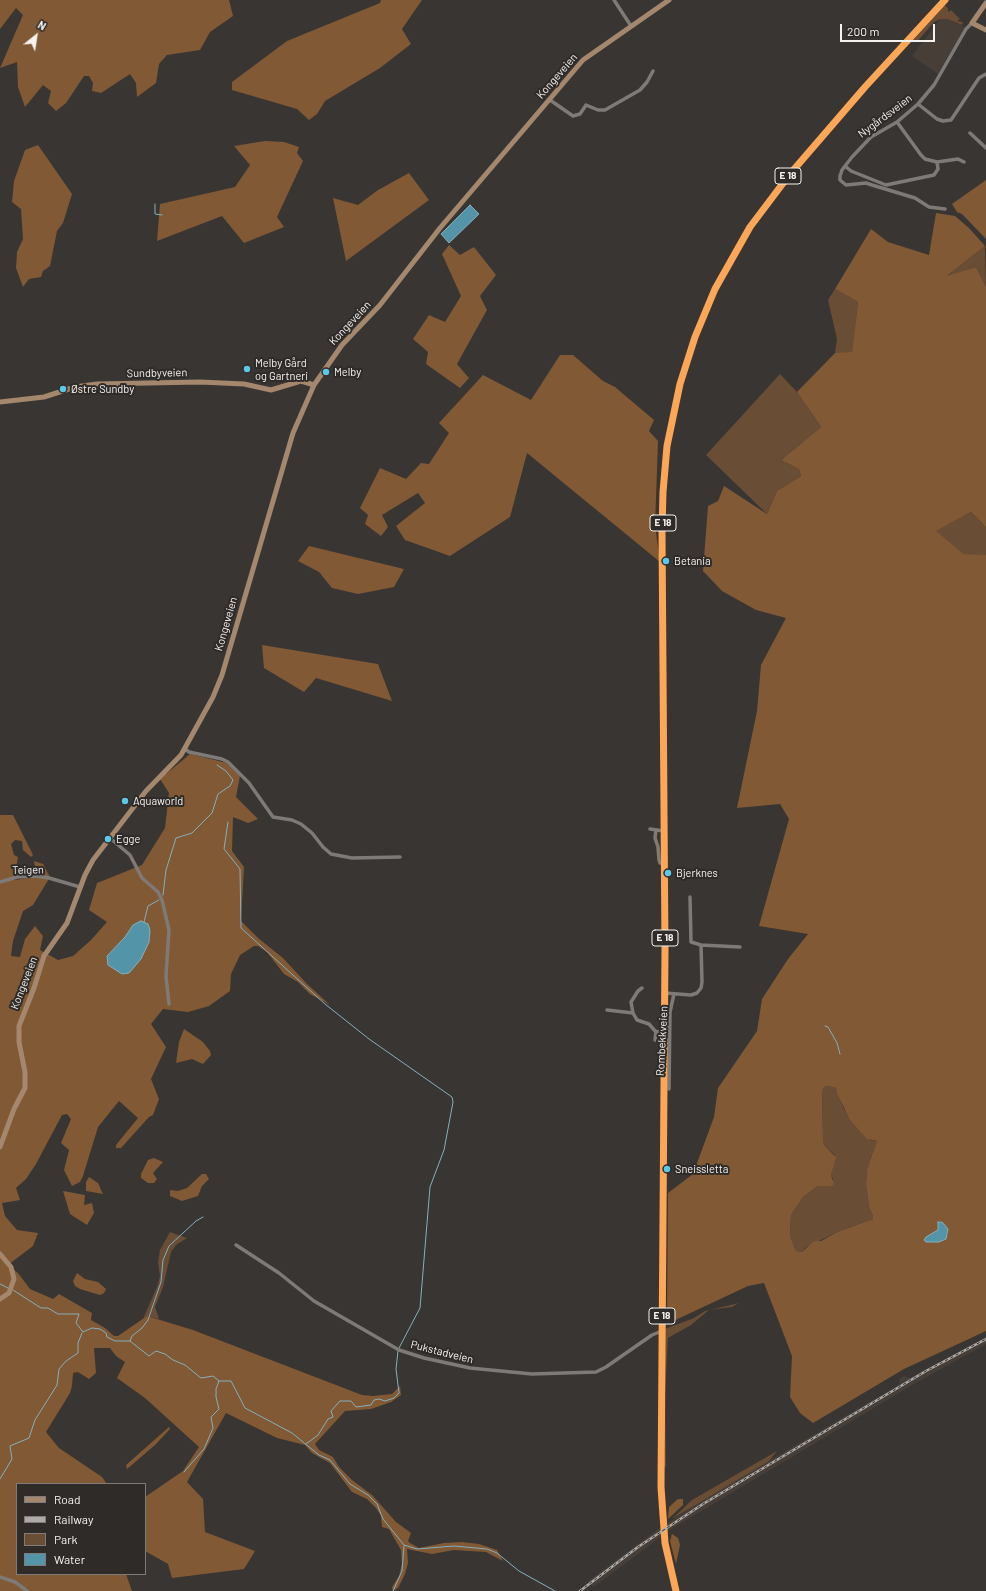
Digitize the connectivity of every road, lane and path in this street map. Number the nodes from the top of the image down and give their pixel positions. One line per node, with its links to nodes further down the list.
1 (614, 0): 7 (street)
2 (669, 0): 7 (main road, Kongeveien)
3 (942, 0): 9 (highway, E 18)
4 (945, 0): 9 (highway, E 18)
5 (986, 3): 6 (main road, Nygårdsveien)
6 (973, 22): 8 (main road); 13 (street, Nygårdsveien)
7 (631, 26): 12 (main road, Kongeveien)
8 (986, 30)
9 (912, 35): 26 (highway, E 18)
10 (653, 71): 12 (street)
11 (986, 74): 13 (street)
12 (550, 100): 21 (main road, Kongeveien)
13 (918, 104): 14 (street, Nygårdsveien)
14 (897, 122): 17 (street); 19 (street, Nygårdsveien)
15 (970, 133): 16 (street)
16 (986, 148)
17 (937, 162): 18 (street); 19 (street)
18 (964, 162)
19 (845, 166): 20 (street)
20 (945, 210)
21 (314, 384): 22 (main road, Sundbyveien); 23 (main road, Kongeveien)
22 (0, 402)
23 (185, 749): 27 (main road, Kongeveien); 28 (street)
24 (650, 829): 25 (street)
25 (656, 830): 26 (street); 29 (street)
26 (664, 830): 29 (highway, E 18)
27 (110, 838): 31 (main road, Kongeveien); 38 (street)
28 (400, 858)
29 (665, 863): 36 (highway, E 18)
30 (0, 882): 31 (street, Teigen)
31 (80, 888): 45 (main road, Kongeveien)
32 (690, 897): 33 (street)
33 (701, 944): 34 (street); 37 (street, Rombekkveien)
34 (740, 947)
35 (642, 988): 40 (street)
36 (665, 993): 37 (street, Rombekkveien); 42 (highway, E 18)
37 (674, 994): 44 (street, Rombekkveien)
38 (169, 1004)
39 (607, 1010): 40 (street)
40 (633, 1014): 41 (street)
41 (656, 1032): 42 (street); 43 (street)
42 (665, 1032): 49 (highway, E 18)
43 (660, 1042)
44 (668, 1089)
45 (0, 1147)
46 (236, 1245): 49 (street, Pukstadveien)
47 (0, 1254): 48 (main road)
48 (0, 1299)
49 (662, 1331): 52 (highway, E 18)
50 (0, 1577): 51 (street)
51 (27, 1591)
52 (676, 1591)

